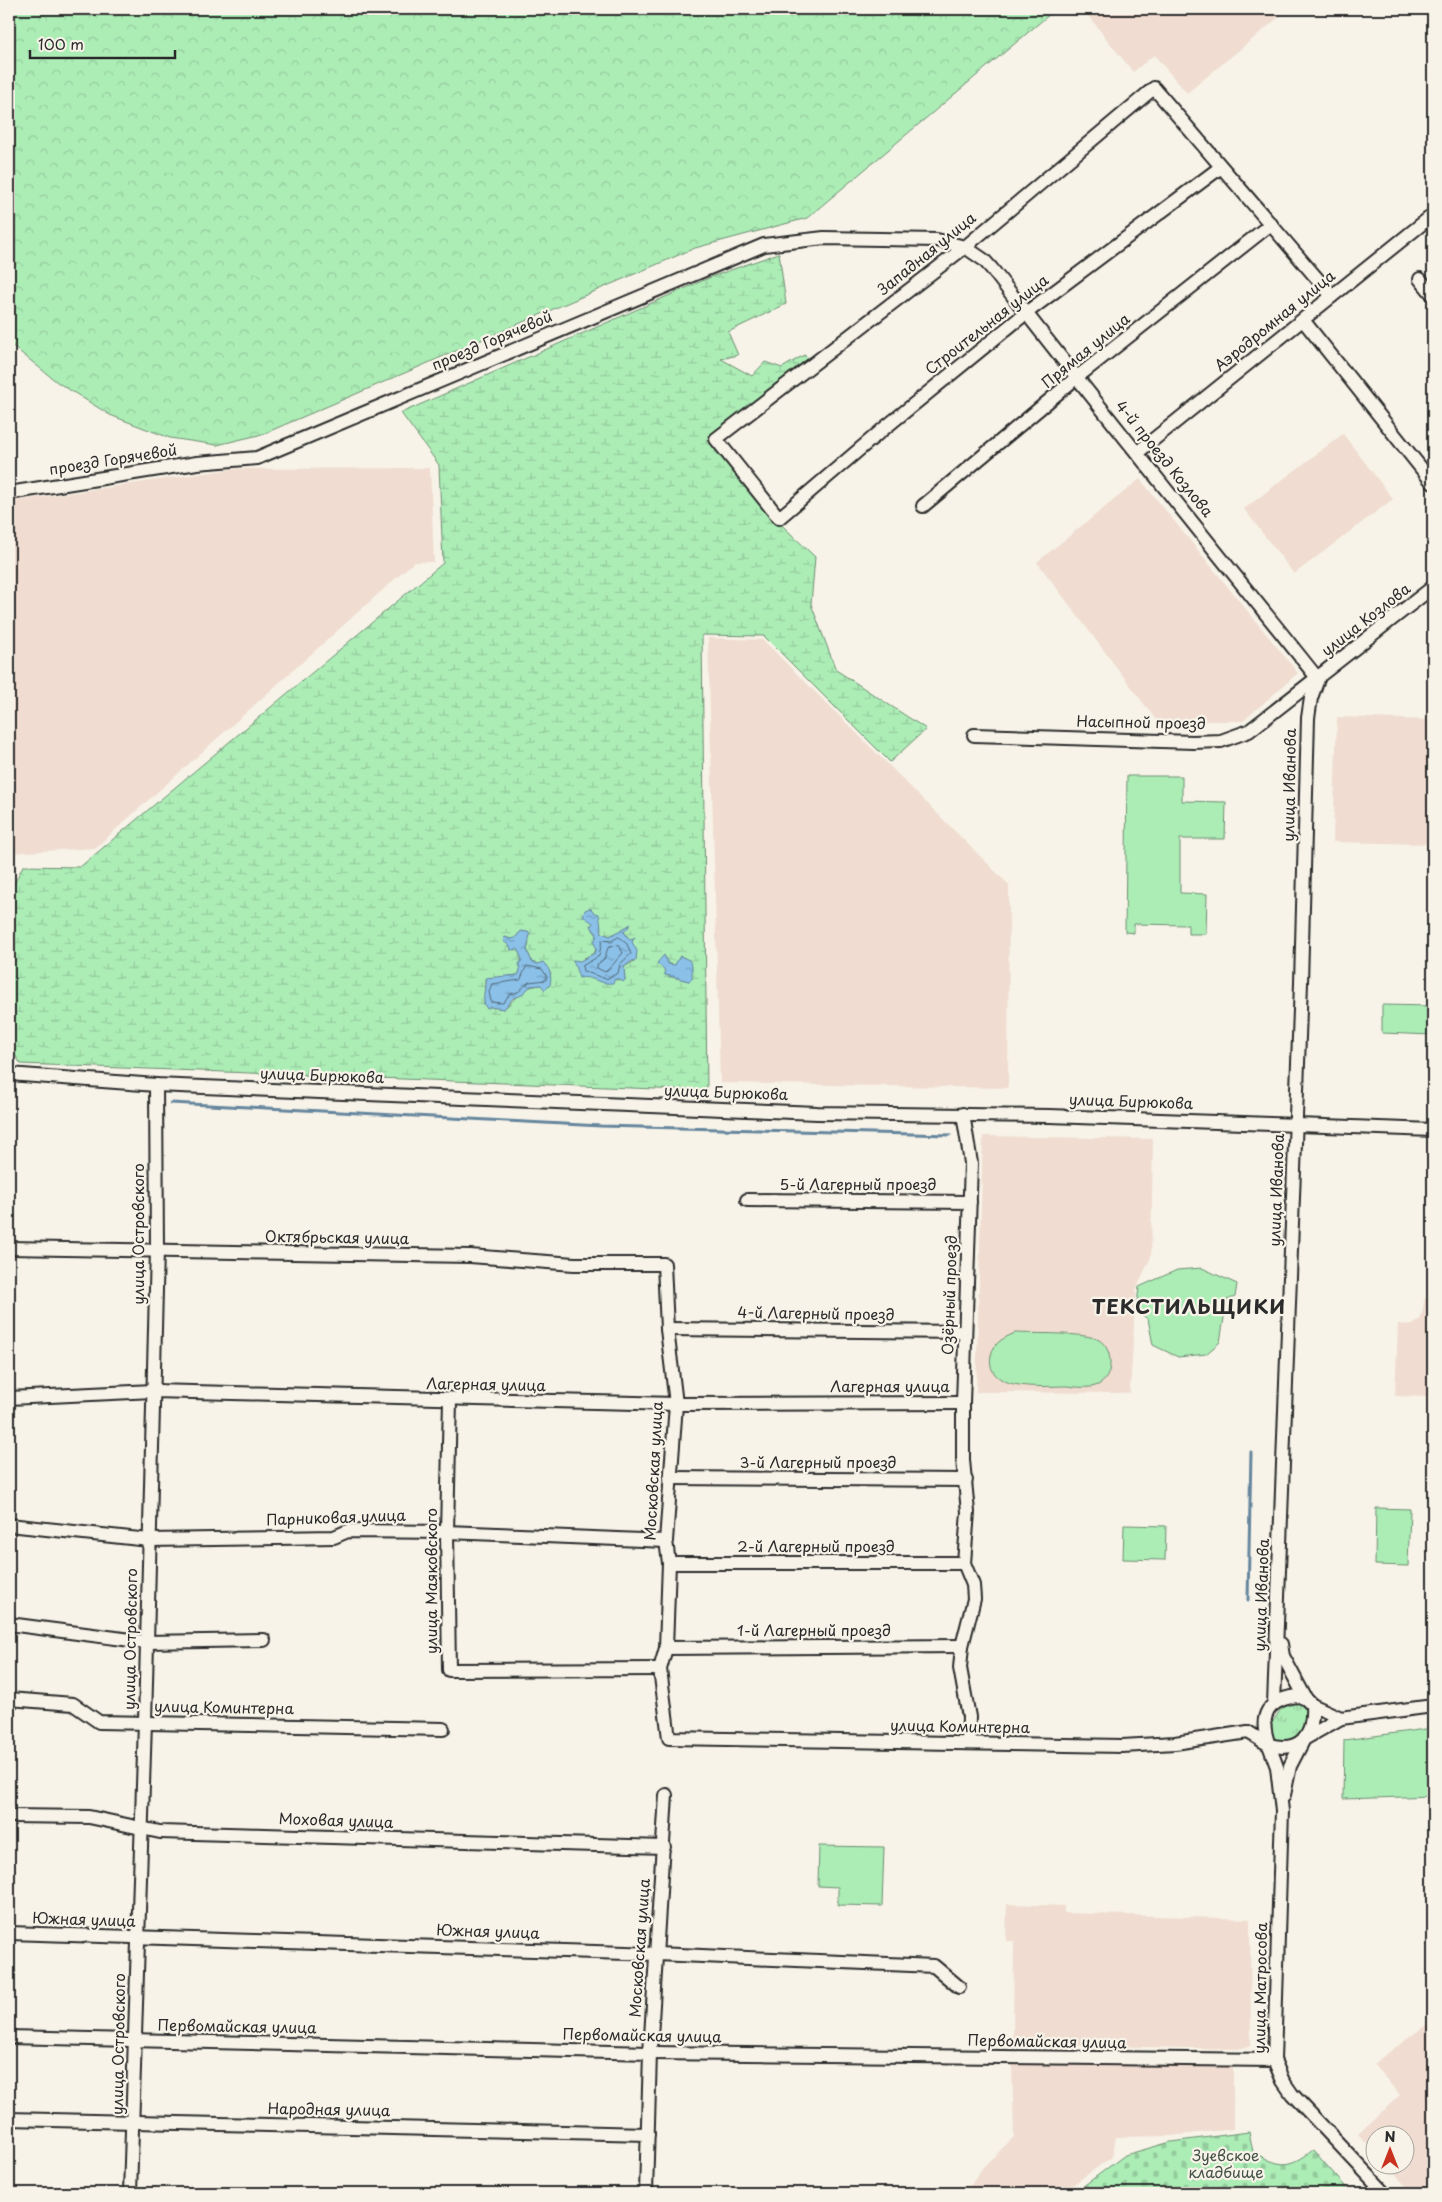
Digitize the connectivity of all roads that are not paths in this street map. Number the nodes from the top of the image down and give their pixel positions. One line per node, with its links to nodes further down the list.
1 (1221, 167): 3 (street); 4 (street, Западная улица); 9 (street, Строительная улица)
2 (1433, 215): 8 (street, Аэродромная улица)
3 (1271, 224): 8 (street); 11 (street, Прямая улица)
4 (965, 247): 5 (street, проезд Горячевой); 14 (street, проезд Горячевой); 16 (street, Западная улица)
5 (984, 260): 9 (street, 4-й проезд Козлова)
6 (1420, 279): 7 (street)
7 (1433, 295)
8 (1332, 296): 10 (street, Аэродромная улица)
9 (1026, 313): 11 (street, 4-й проезд Козлова); 16 (street, Строительная улица)
10 (1303, 320): 12 (street, Аэродромная улица); 13 (street)
11 (1076, 378): 12 (street, 4-й проезд Козлова); 15 (street, Прямая улица)
12 (1138, 452): 18 (street, 4-й проезд Козлова)
13 (1433, 483)
14 (9, 493)
15 (924, 506)
16 (779, 518)
17 (1433, 587): 18 (street, улица Козлова)
18 (1318, 679): 19 (street, Насыпной проезд); 23 (street, улица Иванова)
19 (974, 735)
20 (12, 1072): 21 (street, улица Бирюкова)
21 (156, 1085): 22 (street, улица Бирюкова); 28 (street, улица Островского)
22 (962, 1114): 23 (street, улица Бирюкова); 26 (street, Озёрный проезд)
23 (1296, 1125): 24 (street, улица Бирюкова); 45 (street, улица Иванова)
24 (1433, 1130)
25 (747, 1200): 26 (street, 5-й Лагерный проезд)
26 (970, 1202): 31 (street, Озёрный проезд)
27 (9, 1248): 28 (street, Октябрьская улица)
28 (157, 1250): 29 (street, Октябрьская улица); 32 (street, улица Островского)
29 (664, 1264): 30 (street, Московская улица)
30 (667, 1329): 31 (street, 4-й Лагерный проезд); 36 (street, Московская улица)
31 (965, 1332): 35 (street, Озёрный проезд)
32 (153, 1392): 33 (street, Лагерная улица); 34 (street, Лагерная улица); 41 (street, улица Островского)
33 (9, 1398)
34 (450, 1400): 36 (street, Лагерная улица); 40 (street, улица Маяковского)
35 (962, 1403): 36 (street, Лагерная улица); 38 (street, Озёрный проезд)
36 (676, 1404): 37 (street, Московская улица)
37 (670, 1478): 38 (street, 3-й Лагерный проезд); 42 (street, Московская улица)
38 (966, 1480): 44 (street, Озёрный проезд)
39 (9, 1525): 41 (street, Парниковая улица)
40 (447, 1532): 41 (street, Парниковая улица); 42 (street, Парниковая улица); 51 (street, улица Маяковского)
41 (149, 1540): 48 (street, улица Островского)
42 (666, 1541): 43 (street, Московская улица)
43 (669, 1563): 44 (street, 2-й Лагерный проезд); 50 (street, Московская улица)
44 (964, 1563): 49 (street, Озёрный проезд)
45 (1278, 1621): 53 (street); 55 (street, улица Иванова)
46 (9, 1624): 48 (street)
47 (264, 1640): 48 (street)
48 (146, 1642): 57 (street, улица Островского)
49 (962, 1646): 50 (street, 1-й Лагерный проезд); 62 (street, Озёрный проезд)
50 (666, 1648): 51 (street, Московская улица)
51 (660, 1670): 60 (street, Московская улица)
52 (9, 1699): 57 (street, улица Коминтерна)
53 (1309, 1702): 55 (street); 56 (street); 61 (street)
54 (1433, 1706): 56 (street)
55 (1271, 1708): 59 (street); 63 (street)
56 (1341, 1718): 61 (street)
57 (145, 1722): 58 (street, улица Коминтерна); 67 (street, улица Островского)
58 (443, 1729)
59 (1248, 1732): 62 (street, улица Коминтерна); 63 (street)
60 (669, 1738): 62 (street, улица Коминтерна)
61 (1304, 1739): 63 (street); 65 (street)
62 (968, 1743)
63 (1269, 1745): 65 (street, улица Матросова)
64 (666, 1795): 68 (street, Московская улица)
65 (1281, 1806): 76 (street, улица Матросова)
66 (9, 1816): 67 (street, Моховая улица)
67 (141, 1826): 68 (street, Моховая улица); 70 (street, улица Островского)
68 (664, 1847): 71 (street, Московская улица)
69 (9, 1933): 70 (street, Южная улица)
70 (138, 1939): 71 (street, Южная улица); 74 (street, улица Островского)
71 (657, 1954): 72 (street, Южная улица); 75 (street, Московская улица)
72 (959, 1987)
73 (9, 2037): 74 (street, Первомайская улица)
74 (134, 2041): 75 (street, Первомайская улица); 78 (street, улица Островского)
75 (650, 2053): 76 (street, Первомайская улица); 79 (street, Московская улица)
76 (1274, 2060): 80 (street, улица Матросова)
77 (9, 2119): 78 (street, Народная улица)
78 (134, 2123): 79 (street, Народная улица); 81 (street, улица Островского)
79 (648, 2134): 82 (street, Московская улица)
80 (1381, 2192)
81 (130, 2193)
82 (646, 2193)

